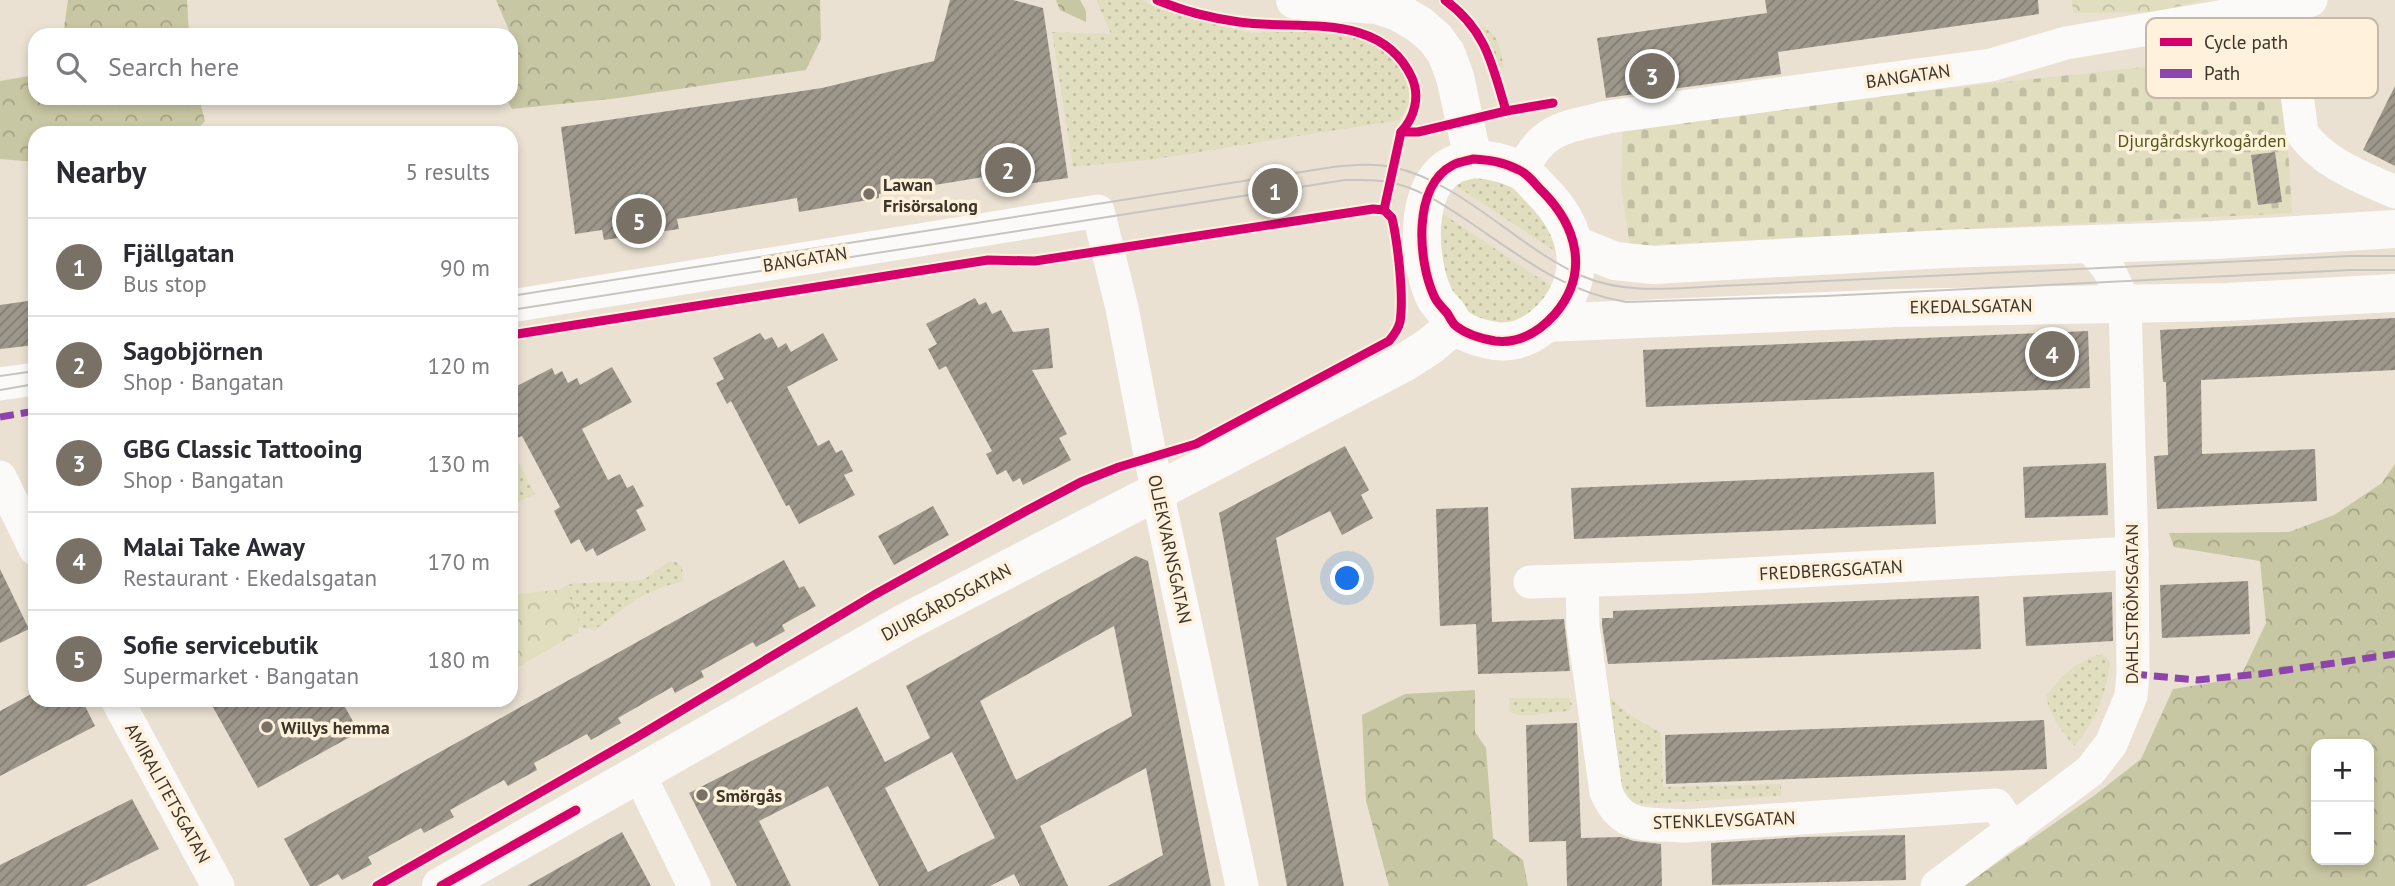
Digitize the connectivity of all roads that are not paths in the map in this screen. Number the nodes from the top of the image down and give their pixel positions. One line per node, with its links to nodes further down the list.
1 (1295, 0): 6 (street)
2 (2299, 4): 3 (street, BANGATAN)
3 (2215, 18)
4 (2146, 30): 7 (street, BANGATAN)
5 (2301, 98): 8 (street)
6 (1473, 159): 7 (street); 17 (street)
7 (1522, 171): 11 (street)
8 (2395, 192)
9 (1098, 211): 15 (street, BANGATAN); 21 (street, OLJEKVARNSGATAN)
10 (2395, 229): 12 (street)
11 (1575, 245): 12 (street); 16 (street)
12 (2089, 245): 14 (street, DAHLSTRÖMSGATAN)
13 (2395, 293): 14 (street, EKEDALSGATAN)
14 (2125, 304): 16 (street, EKEDALSGATAN); 23 (street, DAHLSTRÖMSGATAN)
15 (518, 305)
16 (1546, 323): 17 (street)
17 (1455, 326): 21 (street, DJURGÅRDSGATAN)
18 (28, 380): 19 (street)
19 (0, 384)
20 (0, 477): 22 (street)
21 (1157, 491): 27 (street, DJURGÅRDSGATAN); 32 (street, OLJEKVARNSGATAN)
22 (28, 535)
23 (2132, 553): 24 (street, FREDBERGSGATAN); 28 (street, DAHLSTRÖMSGATAN)
24 (1582, 580): 25 (street, FREDBERGSGATAN); 28 (street, STENKLEVSGATAN)
25 (1530, 582)
26 (121, 707): 29 (street, AMIRALITETSGATAN)
27 (639, 774): 30 (street, DJURGÅRDSGATAN); 31 (street)
28 (2014, 830): 33 (street, DAHLSTRÖMSGATAN)
29 (218, 886)
30 (441, 886)
31 (694, 886)
32 (1242, 886)
33 (1937, 886)

